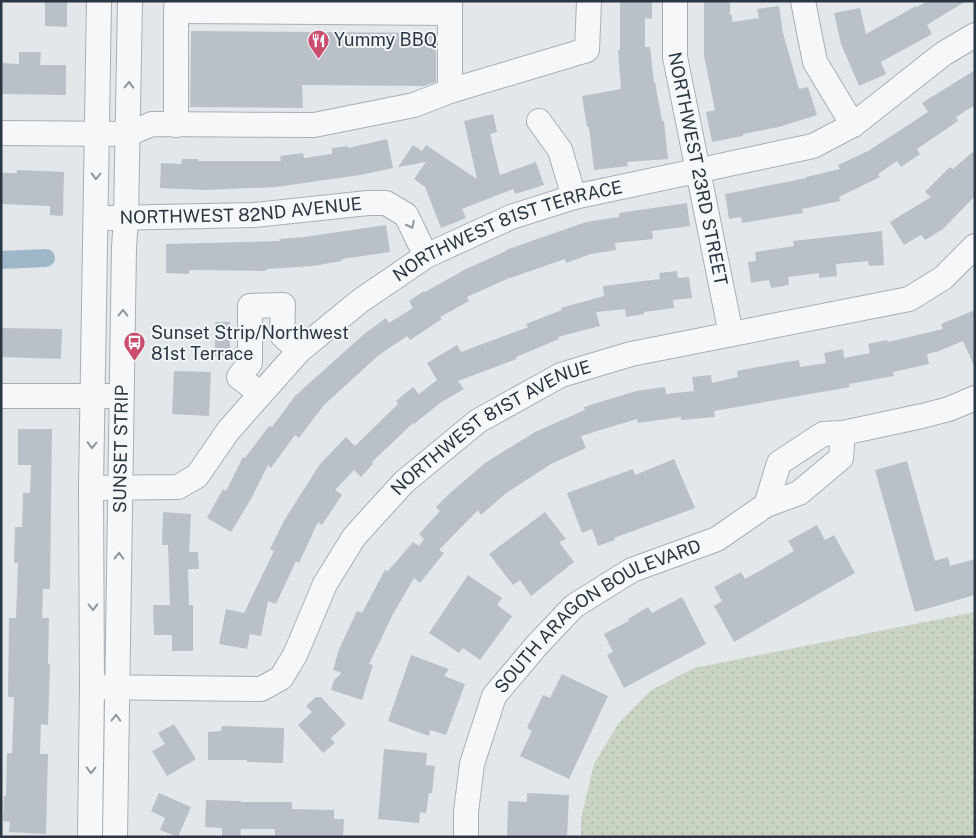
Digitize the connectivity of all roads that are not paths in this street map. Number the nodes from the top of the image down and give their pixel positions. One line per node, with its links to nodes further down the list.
1 (99, 1): 15 (street, SUNSET STRIP)
2 (130, 1): 16 (street, SUNSET STRIP, one-way to 2)
3 (588, 1): 10 (street)
4 (675, 1): 17 (street, NORTHWEST 23RD STREET)
5 (803, 1): 13 (street)
6 (177, 6): 7 (street); 12 (street)
7 (319, 6): 8 (street)
8 (450, 7): 10 (street)
9 (975, 35): 13 (street, NORTHWEST 81ST TERRACE)
10 (450, 91): 12 (street)
11 (539, 121): 18 (street)
12 (176, 125): 16 (street)
13 (853, 126): 17 (street, NORTHWEST 81ST TERRACE)
14 (1, 133): 15 (street)
15 (97, 133): 16 (street); 19 (street, SUNSET STRIP, one-way to 19)
16 (128, 134): 20 (street, SUNSET STRIP)
17 (698, 172): 18 (street, NORTHWEST 81ST TERRACE); 23 (street, NORTHWEST 23RD STREET)
18 (574, 197): 22 (street, NORTHWEST 81ST TERRACE)
19 (95, 218): 20 (street, NORTHWEST 82ND AVENUE); 27 (street, SUNSET STRIP)
20 (126, 218): 22 (street, NORTHWEST 82ND AVENUE, one-way to 22); 28 (street, SUNSET STRIP, one-way to 20)
21 (975, 246): 23 (street, NORTHWEST 81ST AVENUE)
22 (426, 256): 24 (street, NORTHWEST 81ST TERRACE)
23 (731, 334): 37 (street, NORTHWEST 81ST AVENUE)
24 (299, 351): 25 (street, NORTHWEST 81ST TERRACE); 25 (street)
25 (261, 394): 34 (street, NORTHWEST 81ST TERRACE)
26 (1, 396): 27 (street)
27 (93, 396): 28 (street); 33 (street, SUNSET STRIP, one-way to 33)
28 (121, 397): 34 (street, SUNSET STRIP)
29 (975, 398): 30 (street)
30 (843, 433): 31 (street); 32 (street, SOUTH ARAGON BOULEVARD)
31 (787, 458): 32 (street); 35 (street)
32 (813, 483): 35 (street, SOUTH ARAGON BOULEVARD)
33 (91, 488): 34 (street, NORTHWEST 81ST TERRACE); 36 (street, SUNSET STRIP, one-way to 36)
34 (120, 488): 37 (street, SUNSET STRIP, one-way to 34)
35 (766, 505): 40 (street, SOUTH ARAGON BOULEVARD)
36 (92, 687): 37 (street, NORTHWEST 81ST AVENUE); 38 (street, SUNSET STRIP, one-way to 38)
37 (117, 688): 39 (street, SUNSET STRIP, one-way to 37)
38 (90, 837)
39 (115, 837)
40 (466, 837)

